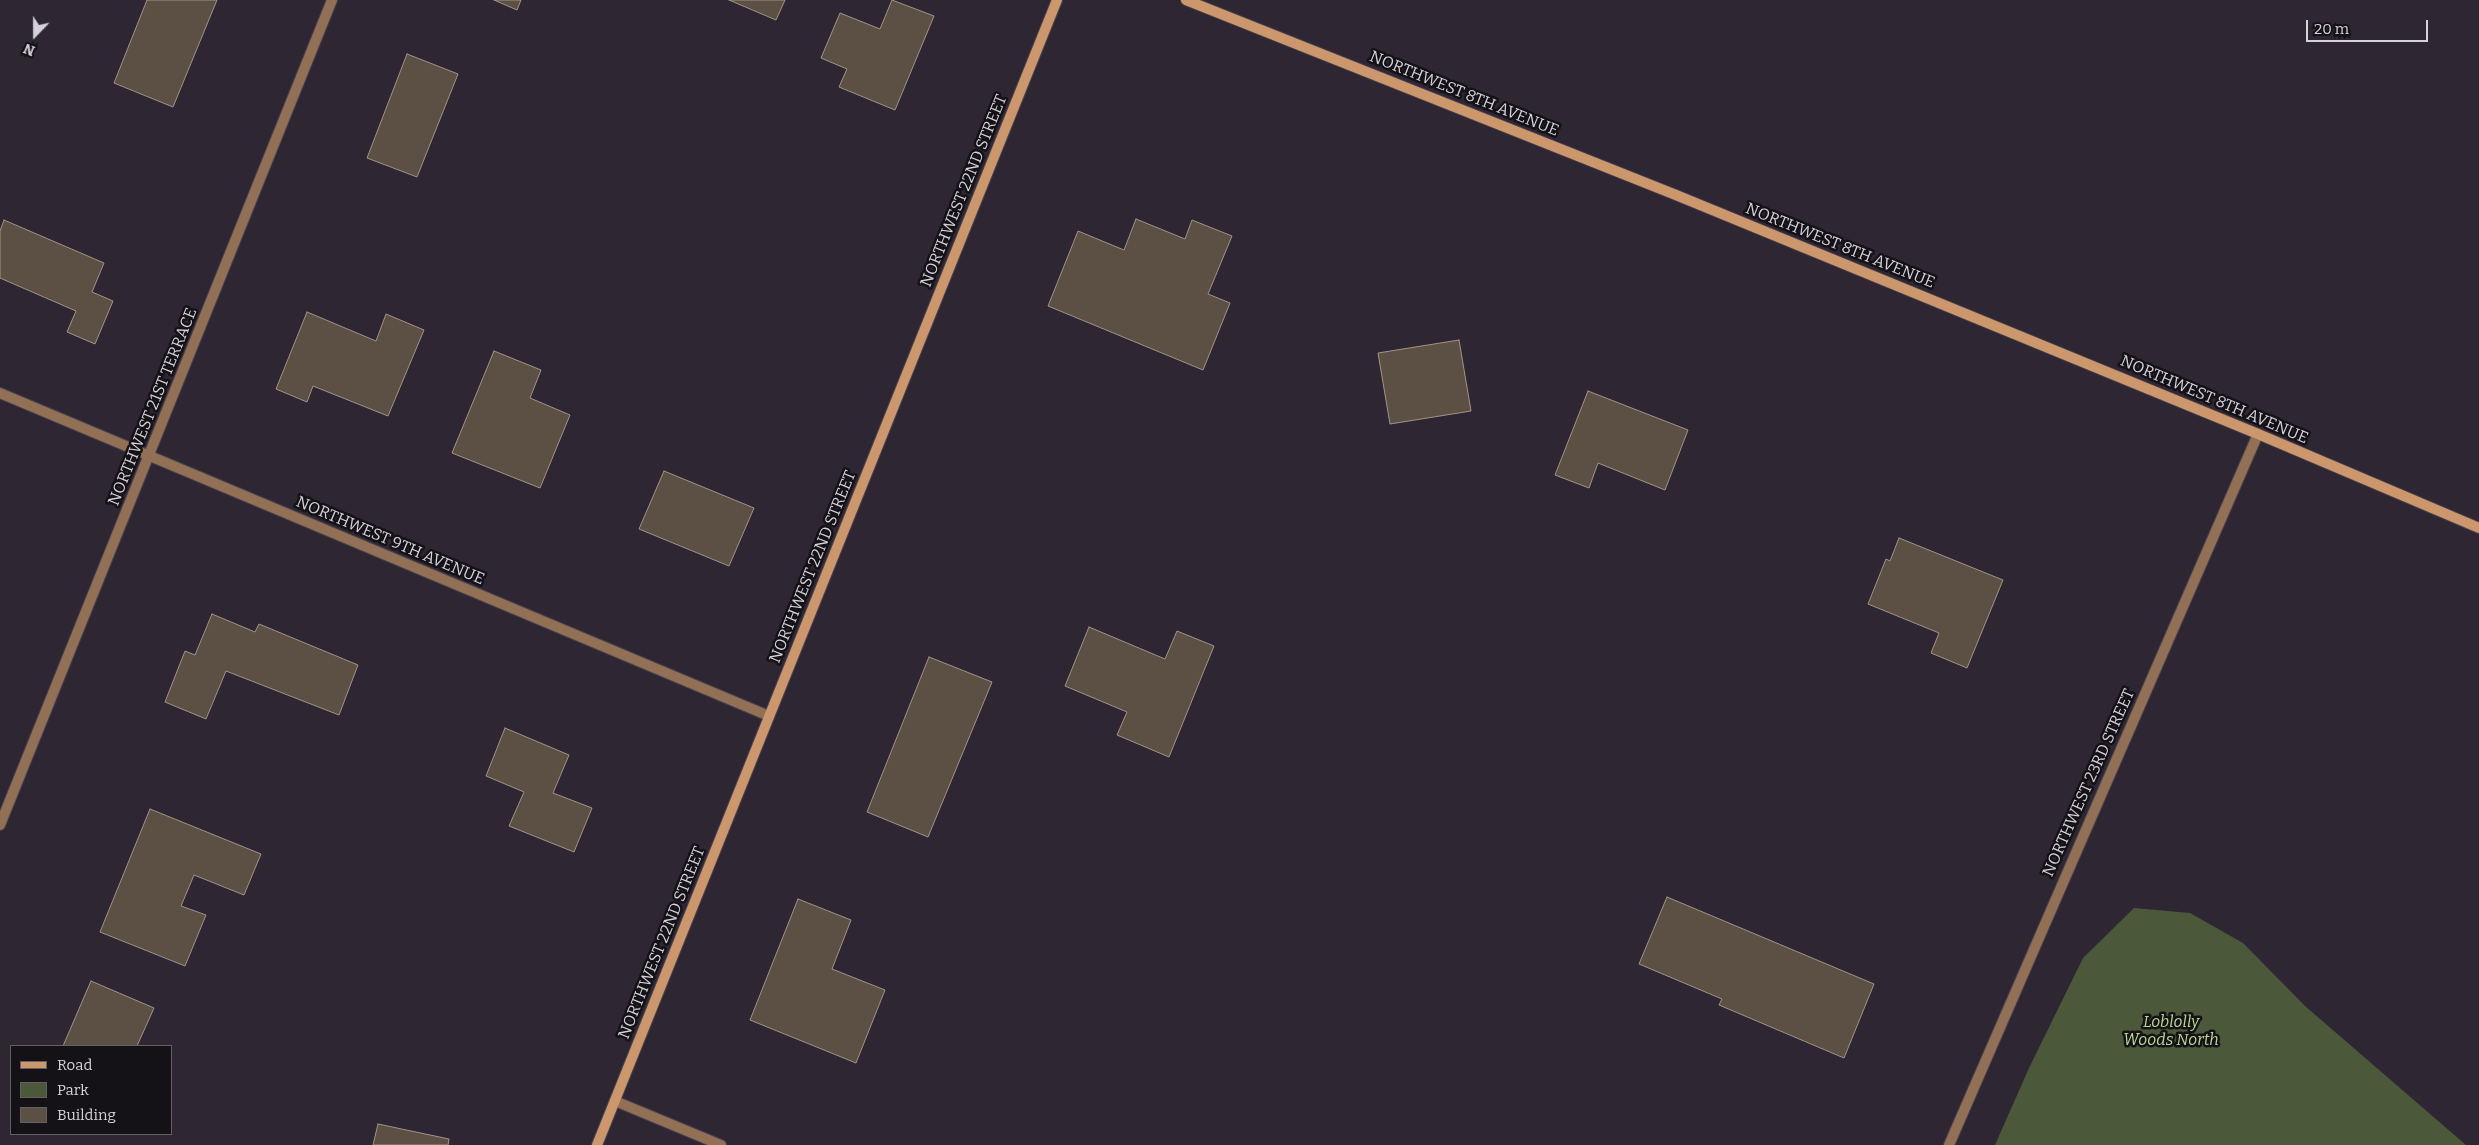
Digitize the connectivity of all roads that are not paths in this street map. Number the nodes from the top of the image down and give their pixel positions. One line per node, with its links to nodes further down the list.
1 (332, 0): 6 (street, NORTHWEST 21ST TERRACE)
2 (1057, 0): 8 (street, NORTHWEST 22ND STREET)
3 (1186, 0): 5 (street, NORTHWEST 8TH AVENUE)
4 (0, 393): 6 (street, NORTHWEST 9TH AVENUE)
5 (2258, 434): 7 (street, NORTHWEST 8TH AVENUE); 13 (street, NORTHWEST 23RD STREET)
6 (149, 456): 8 (street, NORTHWEST 9TH AVENUE); 9 (street, NORTHWEST 21ST TERRACE)
7 (2479, 528)
8 (769, 716): 10 (street, NORTHWEST 22ND STREET)
9 (0, 825)
10 (615, 1101): 11 (street, NORTHWEST 22ND STREET); 12 (street)
11 (597, 1145)
12 (721, 1145)
13 (1949, 1145)

